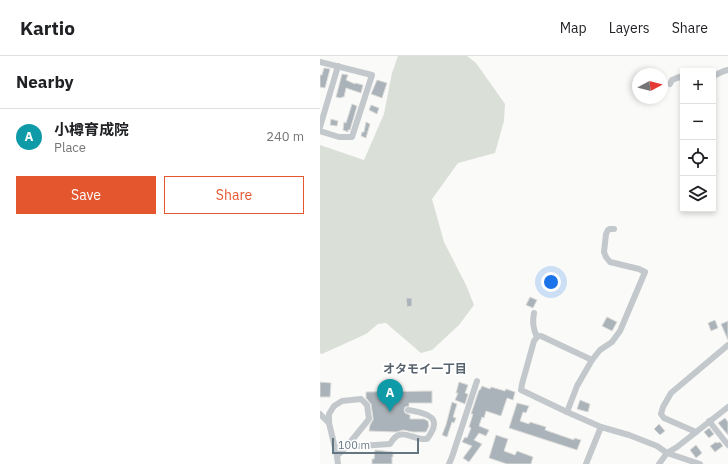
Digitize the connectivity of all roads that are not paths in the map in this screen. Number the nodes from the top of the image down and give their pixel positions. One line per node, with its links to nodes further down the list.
1 (320, 62): 2 (street)
2 (338, 66): 7 (street); 8 (street)
3 (728, 70): 4 (street)
4 (716, 75)
5 (680, 78): 6 (street)
6 (670, 84)
7 (320, 127)
8 (320, 131)
9 (614, 229): 13 (street)
10 (534, 313): 11 (street)
11 (537, 337): 13 (street); 17 (street)
12 (728, 345): 22 (street)
13 (592, 360): 17 (street)
14 (477, 381): 28 (street)
15 (728, 407): 19 (street)
16 (408, 410): 23 (street)
17 (567, 412): 21 (street)
18 (320, 414): 20 (street)
19 (709, 422): 22 (street); 24 (street)
20 (329, 423): 23 (street); 26 (street)
21 (601, 427): 25 (street); 29 (street)
22 (696, 432): 25 (street)
23 (348, 445): 26 (street)
24 (728, 445)
25 (667, 453): 30 (street); 31 (street)
26 (337, 456): 27 (street)
27 (338, 464)
28 (449, 464)
29 (586, 464)
30 (659, 464)
31 (700, 464)

